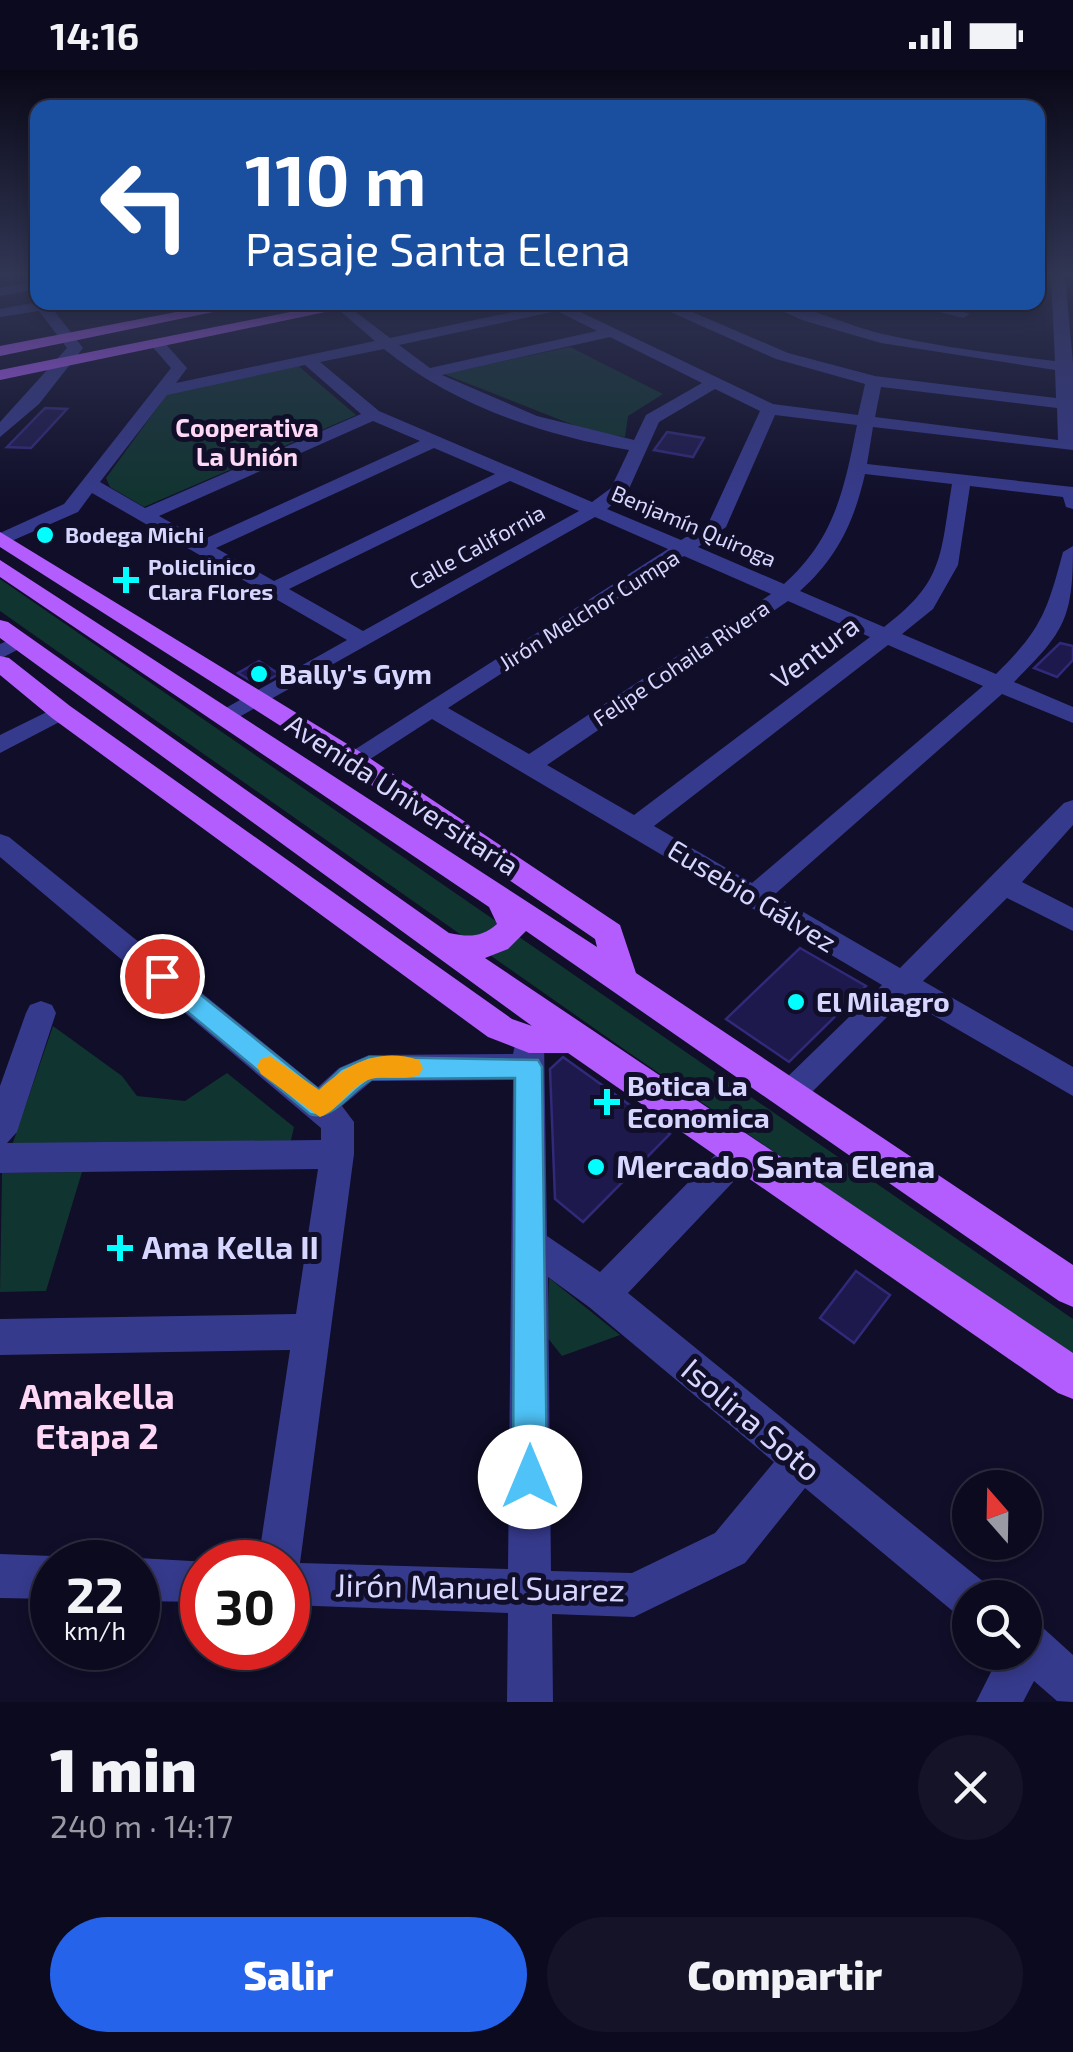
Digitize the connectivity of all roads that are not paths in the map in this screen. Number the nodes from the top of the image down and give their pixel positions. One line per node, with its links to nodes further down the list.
1 (38, 353): 14 (main road)
2 (49, 353): 17 (main road)
3 (61, 353): 26 (street)
4 (166, 353): 15 (street)
5 (339, 353): 12 (street)
6 (401, 353): 16 (street)
7 (517, 353): 16 (street)
8 (654, 353): 19 (street)
9 (775, 353): 20 (street)
10 (975, 353): 13 (street)
11 (997, 353): 13 (street)
12 (310, 360): 18 (street); 24 (street, Benjamín Quiroga)
13 (1067, 363): 22 (street)
14 (0, 364)
15 (179, 368): 18 (street); 21 (street)
16 (427, 373): 28 (street)
17 (0, 375)
18 (215, 380): 21 (street)
19 (716, 381): 23 (street); 28 (street, Calle California)
20 (874, 381): 22 (street); 25 (street, Felipe Cohaila Rivera)
21 (162, 391): 32 (street)
22 (1064, 404): 25 (street)
23 (769, 410): 25 (street); 39 (street, Jirón Melchor Cumpa)
24 (373, 415): 27 (street, Benjamín Quiroga); 36 (street)
25 (866, 424): 29 (street, Felipe Cohaila Rivera)
26 (0, 432)
27 (434, 442): 30 (street, Benjamín Quiroga); 38 (street)
28 (639, 446): 35 (street, Calle California)
29 (858, 468): 31 (street); 42 (street, Felipe Cohaila Rivera)
30 (509, 474): 35 (street, Benjamín Quiroga); 41 (street)
31 (962, 480): 33 (street); 43 (street, Ventura)
32 (98, 488): 36 (street); 37 (street)
33 (1072, 492): 34 (street)
34 (1073, 503)
35 (594, 510): 39 (street, Benjamín Quiroga); 44 (street, Calle California)
36 (145, 515): 38 (street)
37 (0, 546): 47 (main road, Avenida Universitaria); 51 (main road, Avenida Universitaria)
38 (202, 547): 41 (street)
39 (685, 549): 42 (street, Benjamín Quiroga); 48 (street, Jirón Melchor Cumpa)
40 (1073, 552): 46 (street)
41 (274, 589): 44 (street)
42 (786, 592): 43 (street, Benjamín Quiroga); 54 (street, Felipe Cohaila Rivera)
43 (886, 636): 46 (street, Benjamín Quiroga); 56 (street, Ventura)
44 (362, 638): 47 (street, Calle California)
45 (5, 646): 49 (main road); 62 (main road)
46 (999, 684): 50 (street, Benjamín Quiroga); 59 (street)
47 (256, 700): 51 (street, Calle California); 53 (main road, Avenida Universitaria)
48 (431, 708): 53 (street, Jirón Melchor Cumpa); 54 (street, Eusebio Gálvez)
49 (61, 712): 52 (street); 67 (main road)
50 (1073, 716)
51 (223, 719): 60 (main road, Avenida Universitaria)
52 (0, 746)
53 (352, 760): 63 (main road, Avenida Universitaria)
54 (530, 765): 56 (street, Eusebio Gálvez)
55 (1073, 810): 58 (street)
56 (636, 828): 59 (street, Eusebio Gálvez)
57 (3, 850): 70 (street)
58 (1004, 884): 61 (street); 64 (street)
59 (754, 897): 64 (street, Eusebio Gálvez)
60 (501, 901): 62 (main road); 63 (main road, Avenida Universitaria)
61 (1073, 921)
62 (439, 942): 66 (main road)
63 (622, 980): 69 (main road, Avenida Universitaria)
64 (899, 983): 68 (street, Eusebio Gálvez); 69 (street)
65 (42, 1013): 71 (street)
66 (574, 1039): 67 (main road); 72 (main road)
67 (528, 1054): 70 (street); 75 (street)
68 (1073, 1083)
69 (790, 1094): 76 (main road, Avenida Universitaria)
70 (320, 1106): 73 (street)
71 (0, 1132)
72 (739, 1153): 77 (street); 80 (main road)
73 (337, 1154): 74 (street); 78 (street)
74 (0, 1158)
75 (530, 1244): 77 (street, Isolina Soto); 87 (street)
76 (1073, 1288)
77 (602, 1295): 81 (street, Isolina Soto)
78 (309, 1332): 79 (street); 82 (street)
79 (0, 1337)
80 (1073, 1378)
81 (800, 1462): 85 (street, Isolina Soto); 87 (street, Jirón Manuel Suarez)
82 (282, 1540)
83 (0, 1576): 84 (street)
84 (30, 1577)
85 (952, 1584)
86 (310, 1585): 87 (street, Jirón Manuel Suarez)
87 (530, 1593): 91 (street)
88 (1042, 1661): 90 (street)
89 (1015, 1670): 92 (street)
90 (1073, 1685)
91 (530, 1702)
92 (999, 1702)

